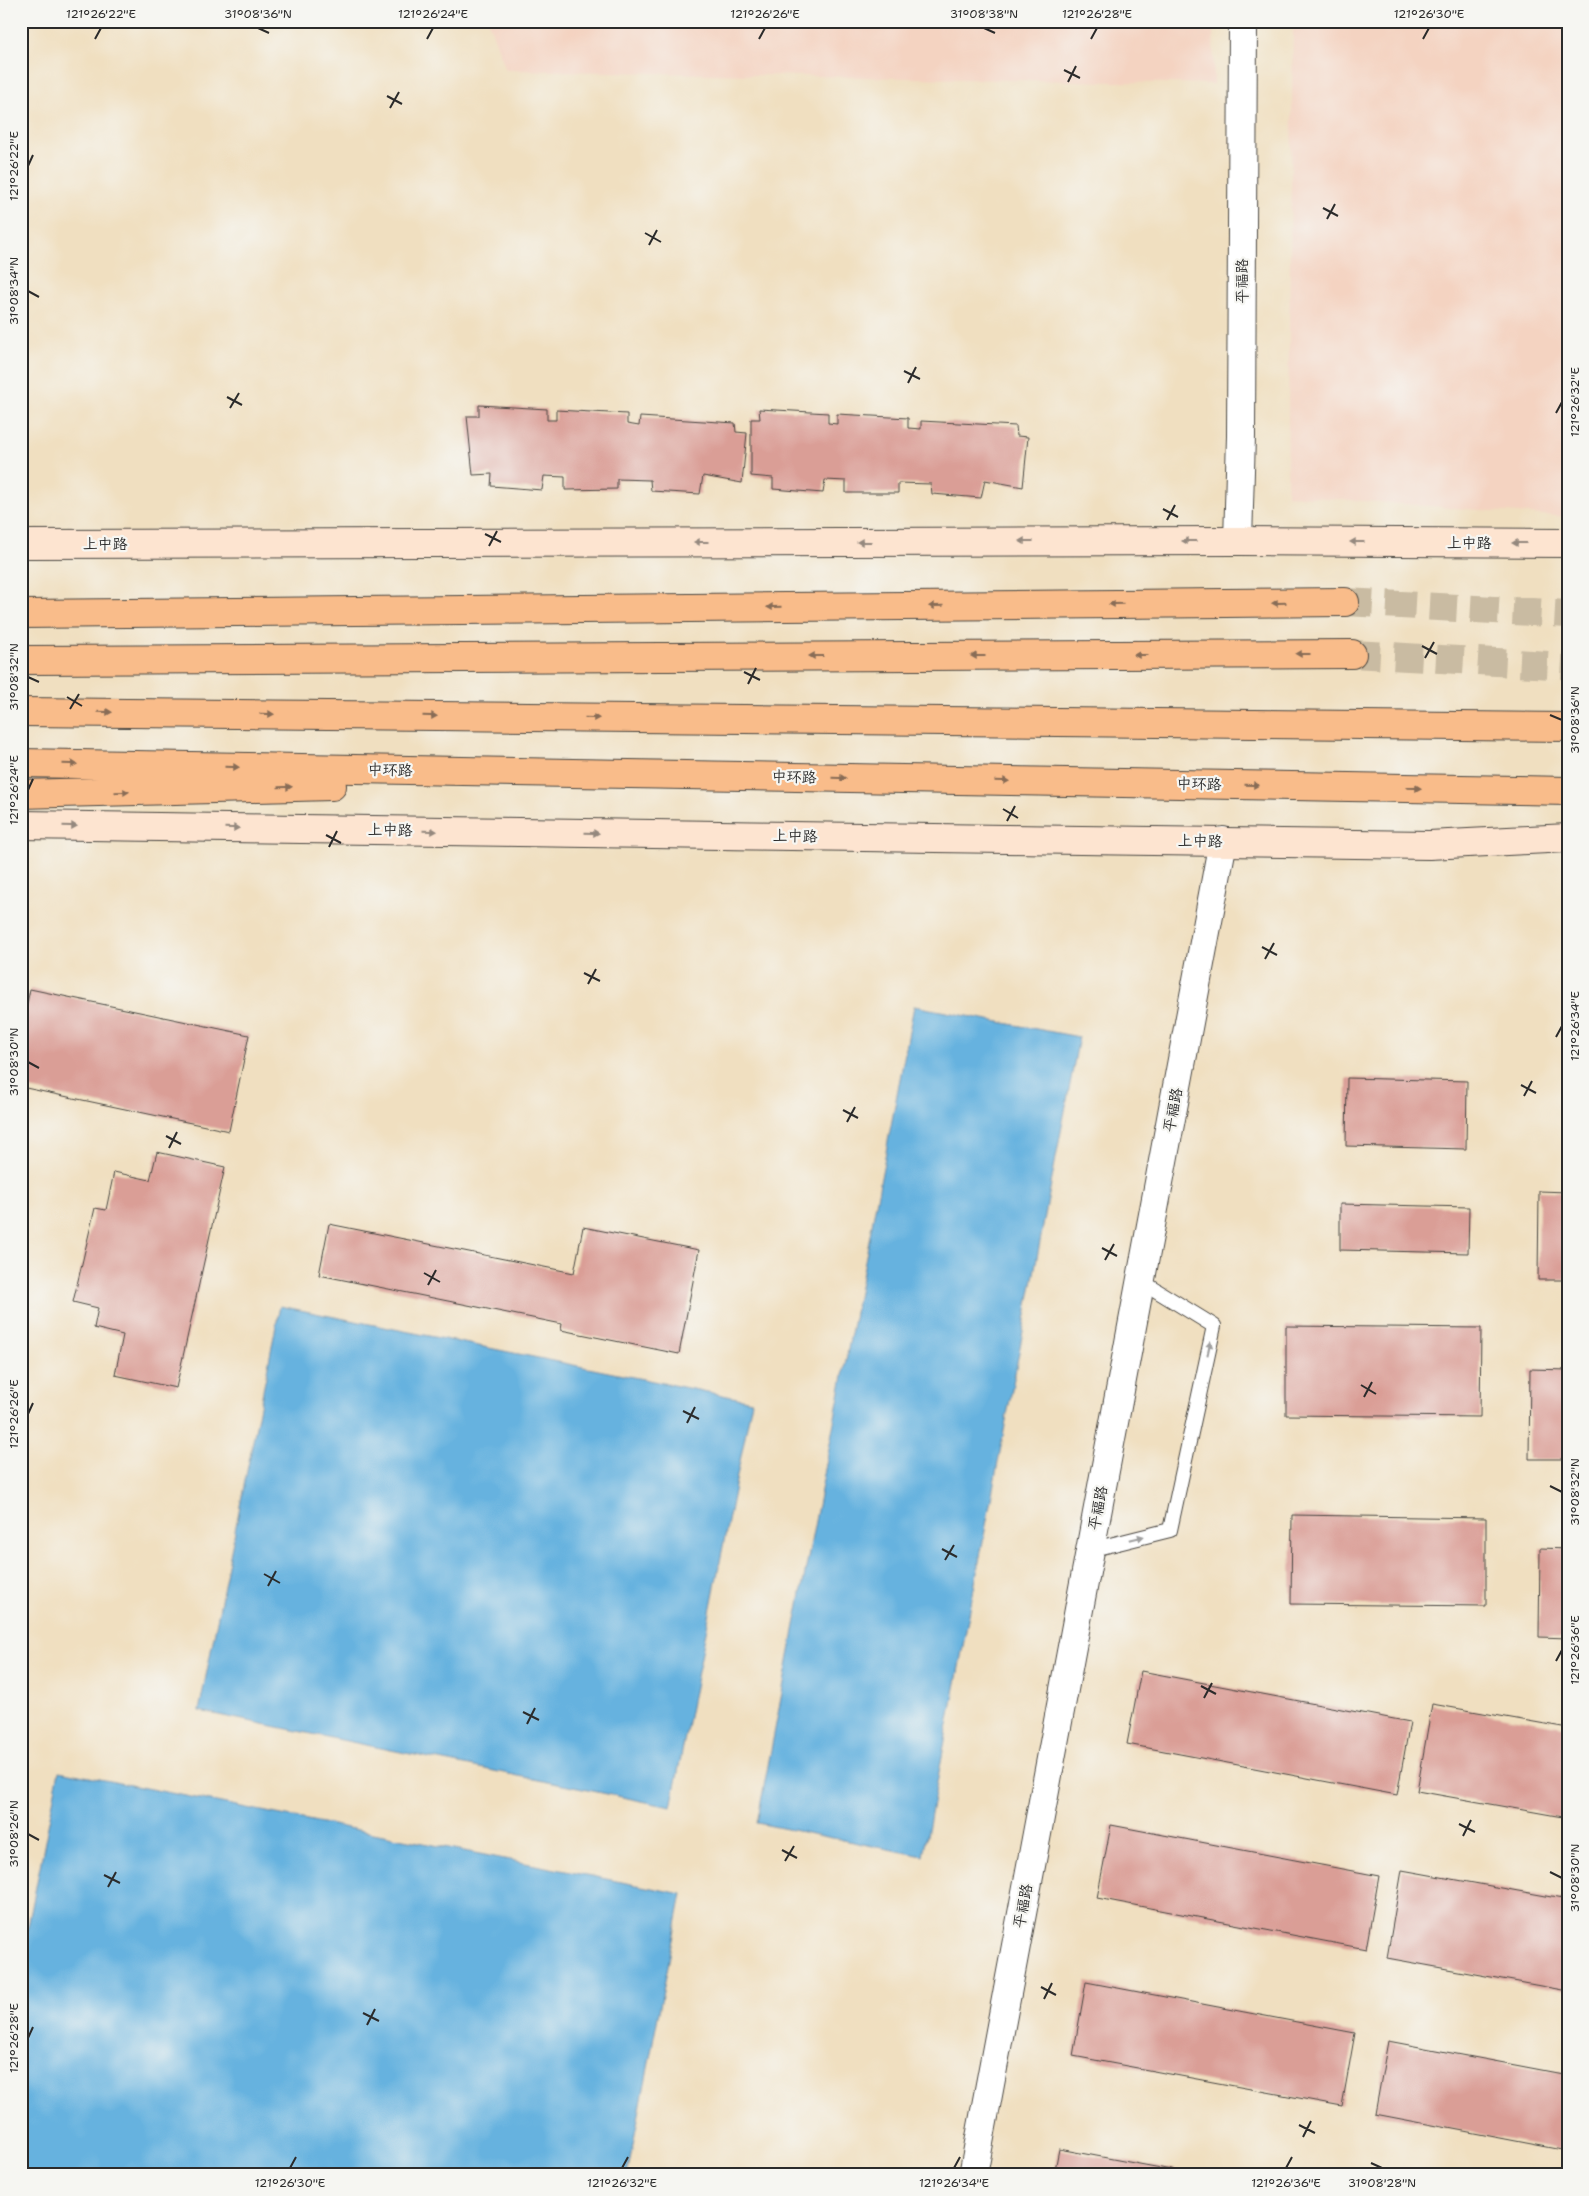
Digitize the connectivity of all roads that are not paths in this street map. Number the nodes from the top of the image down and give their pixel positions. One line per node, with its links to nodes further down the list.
1 (1243, 21): 2 (street, 平福路)
2 (1238, 541): 3 (main road, 上中路, one-way to 2); 4 (main road, 上中路, one-way to 4)
3 (1568, 543)
4 (21, 544)
5 (1345, 602): 6 (highway, one-way to 6)
6 (21, 614)
7 (1352, 654): 8 (highway, one-way to 8)
8 (21, 660)
9 (21, 712): 10 (highway, one-way to 10)
10 (1568, 727)
11 (21, 763): 12 (highway, 中环路, one-way to 12)
12 (720, 776): 13 (highway, 中环路, one-way to 13); 14 (highway, one-way to 12)
13 (1568, 791)
14 (21, 794)
15 (21, 825): 17 (main road, 上中路, one-way to 17)
16 (1568, 838): 17 (main road, 上中路)
17 (1223, 842): 18 (street, 平福路)
18 (1141, 1280): 19 (street, 平福路); 19 (lane, one-way to 18)
19 (1090, 1550): 20 (street, 平福路)
20 (973, 2175)

